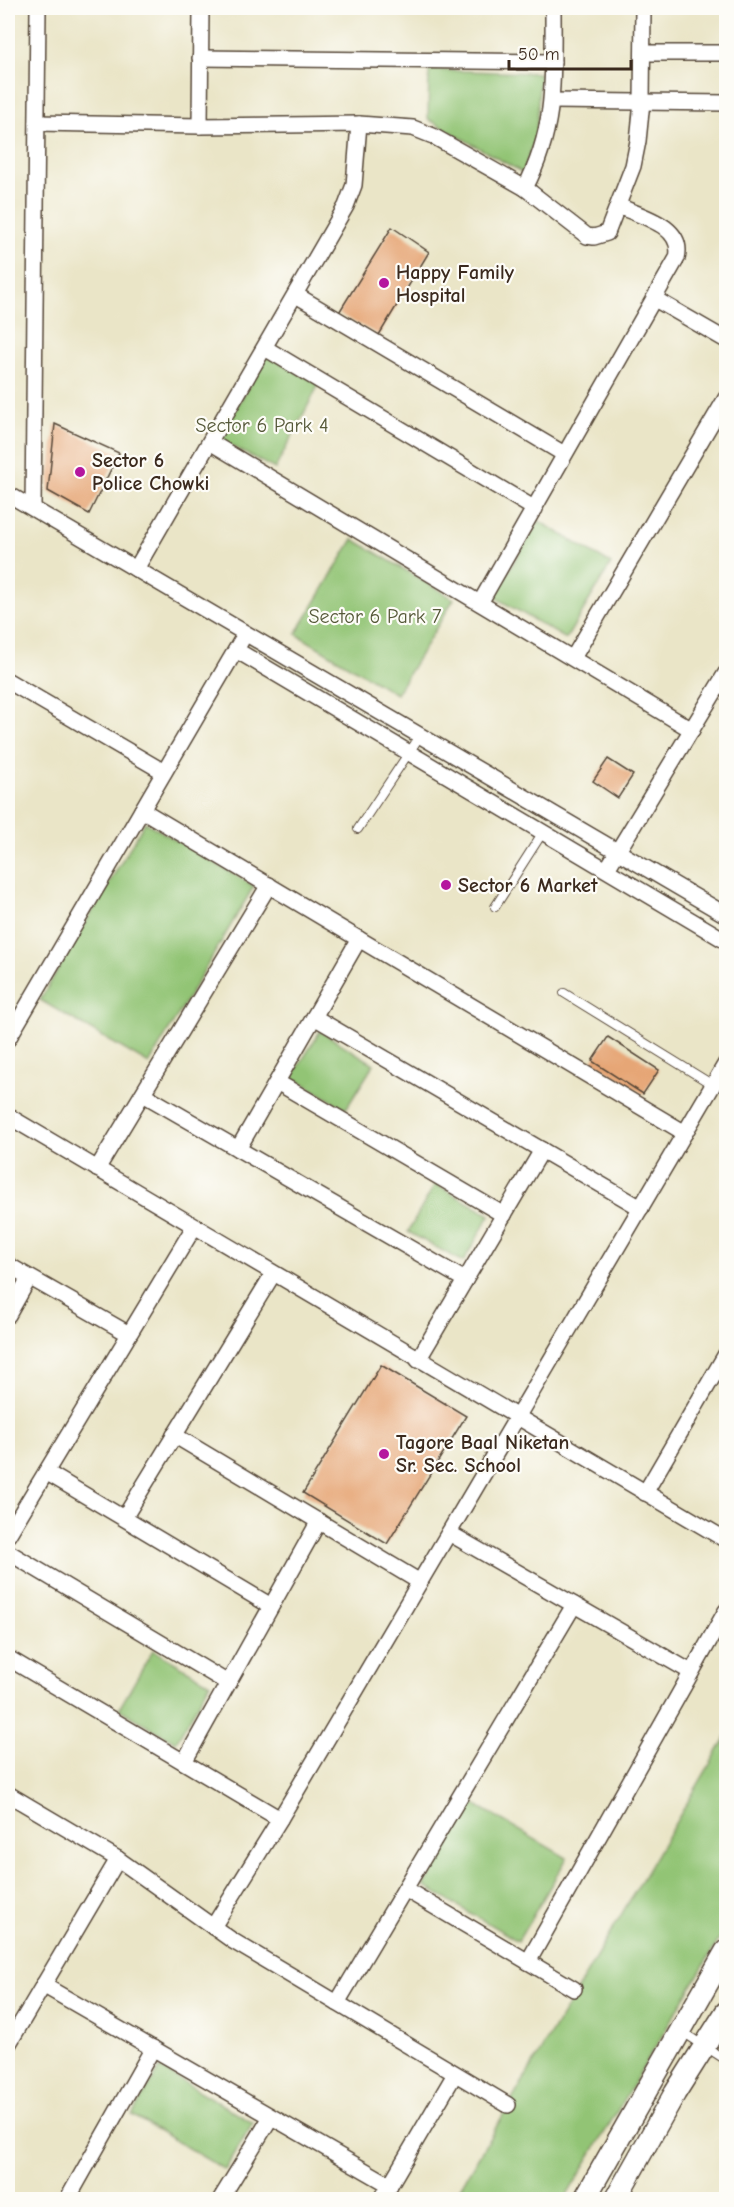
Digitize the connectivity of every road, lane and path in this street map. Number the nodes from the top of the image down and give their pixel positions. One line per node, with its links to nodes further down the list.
1 (38, 8): 12 (street)
2 (201, 8): 7 (street)
3 (553, 8): 8 (street)
4 (643, 8): 5 (street)
5 (643, 53): 6 (street); 10 (street)
6 (726, 53)
7 (200, 58): 8 (street); 14 (street)
8 (553, 62): 9 (street)
9 (552, 101): 10 (street); 15 (street)
10 (642, 102): 11 (street); 16 (street)
11 (726, 103)
12 (37, 123): 14 (street); 25 (street)
13 (359, 124): 14 (street); 15 (street); 17 (street)
14 (200, 126)
15 (525, 188): 16 (street)
16 (618, 206): 18 (street)
17 (296, 295): 20 (street); 23 (street)
18 (655, 299): 19 (street); 23 (street)
19 (726, 340)
20 (265, 348): 22 (street); 26 (street)
21 (726, 398): 31 (street)
22 (210, 442): 27 (street); 28 (street)
23 (564, 454): 26 (street)
24 (8, 494): 25 (street)
25 (33, 508): 27 (street)
26 (534, 508): 28 (street)
27 (136, 569): 29 (street)
28 (480, 603): 31 (street)
29 (246, 633): 30 (street); 35 (street)
30 (236, 650): 36 (street); 37 (street)
31 (573, 658): 34 (street)
32 (726, 673): 34 (street)
33 (8, 681): 37 (street)
34 (692, 730): 41 (street)
35 (420, 736): 36 (lane); 41 (street)
36 (410, 753): 39 (lane); 40 (street)
37 (164, 772): 38 (street)
38 (142, 810): 43 (street); 50 (street)
39 (358, 829)
40 (543, 830): 42 (street); 44 (lane)
41 (619, 850): 42 (street); 45 (street)
42 (607, 870): 47 (street)
43 (269, 885): 46 (street); 54 (street)
44 (495, 907)
45 (726, 915)
46 (359, 939): 49 (street); 56 (street)
47 (726, 941)
48 (564, 993): 53 (lane)
49 (314, 1017): 52 (street); 58 (street)
50 (8, 1039)
51 (726, 1063): 53 (street)
52 (277, 1082): 57 (street); 61 (street)
53 (719, 1083): 56 (street)
54 (143, 1094): 57 (street); 59 (street)
55 (8, 1116): 59 (street)
56 (685, 1133): 60 (street)
57 (238, 1149): 66 (street)
58 (542, 1150): 60 (street); 61 (street)
59 (97, 1169): 62 (street)
60 (641, 1208): 71 (street)
61 (504, 1215): 66 (street)
62 (194, 1227): 64 (street); 68 (street)
63 (8, 1265): 65 (street)
64 (273, 1274): 70 (street); 72 (street)
65 (29, 1278): 67 (street); 68 (street)
66 (465, 1280): 70 (street)
67 (8, 1315)
68 (129, 1334): 73 (street)
69 (726, 1354): 74 (street)
70 (418, 1360): 71 (street)
71 (515, 1416): 74 (street); 77 (street)
72 (174, 1435): 75 (street); 76 (street)
73 (46, 1472): 75 (street); 78 (street)
74 (645, 1493): 79 (street)
75 (124, 1518): 83 (street)
76 (319, 1521): 81 (street); 83 (street)
77 (449, 1533): 81 (street); 82 (street)
78 (8, 1535)
79 (726, 1540)
80 (8, 1552): 87 (street)
81 (420, 1582): 90 (street)
82 (574, 1605): 86 (street); 92 (street)
83 (271, 1606): 87 (street)
84 (726, 1611): 86 (street)
85 (8, 1658): 88 (street)
86 (691, 1672): 95 (street)
87 (228, 1683): 88 (street)
88 (184, 1762): 90 (street)
89 (8, 1794): 91 (street)
90 (280, 1819): 93 (street)
91 (118, 1859): 93 (street); 96 (street)
92 (405, 1889): 95 (street); 98 (street)
93 (213, 1927): 98 (street)
94 (726, 1951): 100 (street)
95 (528, 1962): 97 (street)
96 (43, 1985): 101 (street); 103 (street)
97 (574, 1989)
98 (337, 2003): 105 (street)
99 (726, 2012): 102 (street)
100 (680, 2030): 102 (lane); 112 (street)
101 (8, 2045)
102 (706, 2046): 104 (lane); 113 (street)
103 (153, 2048): 107 (street); 109 (street)
104 (726, 2060)
105 (455, 2074): 106 (street); 108 (street)
106 (508, 2105)
107 (272, 2117): 108 (street); 110 (street)
108 (390, 2185): 111 (street)
109 (67, 2199)
110 (220, 2199)
111 (381, 2199)
112 (584, 2199)
113 (615, 2199)

